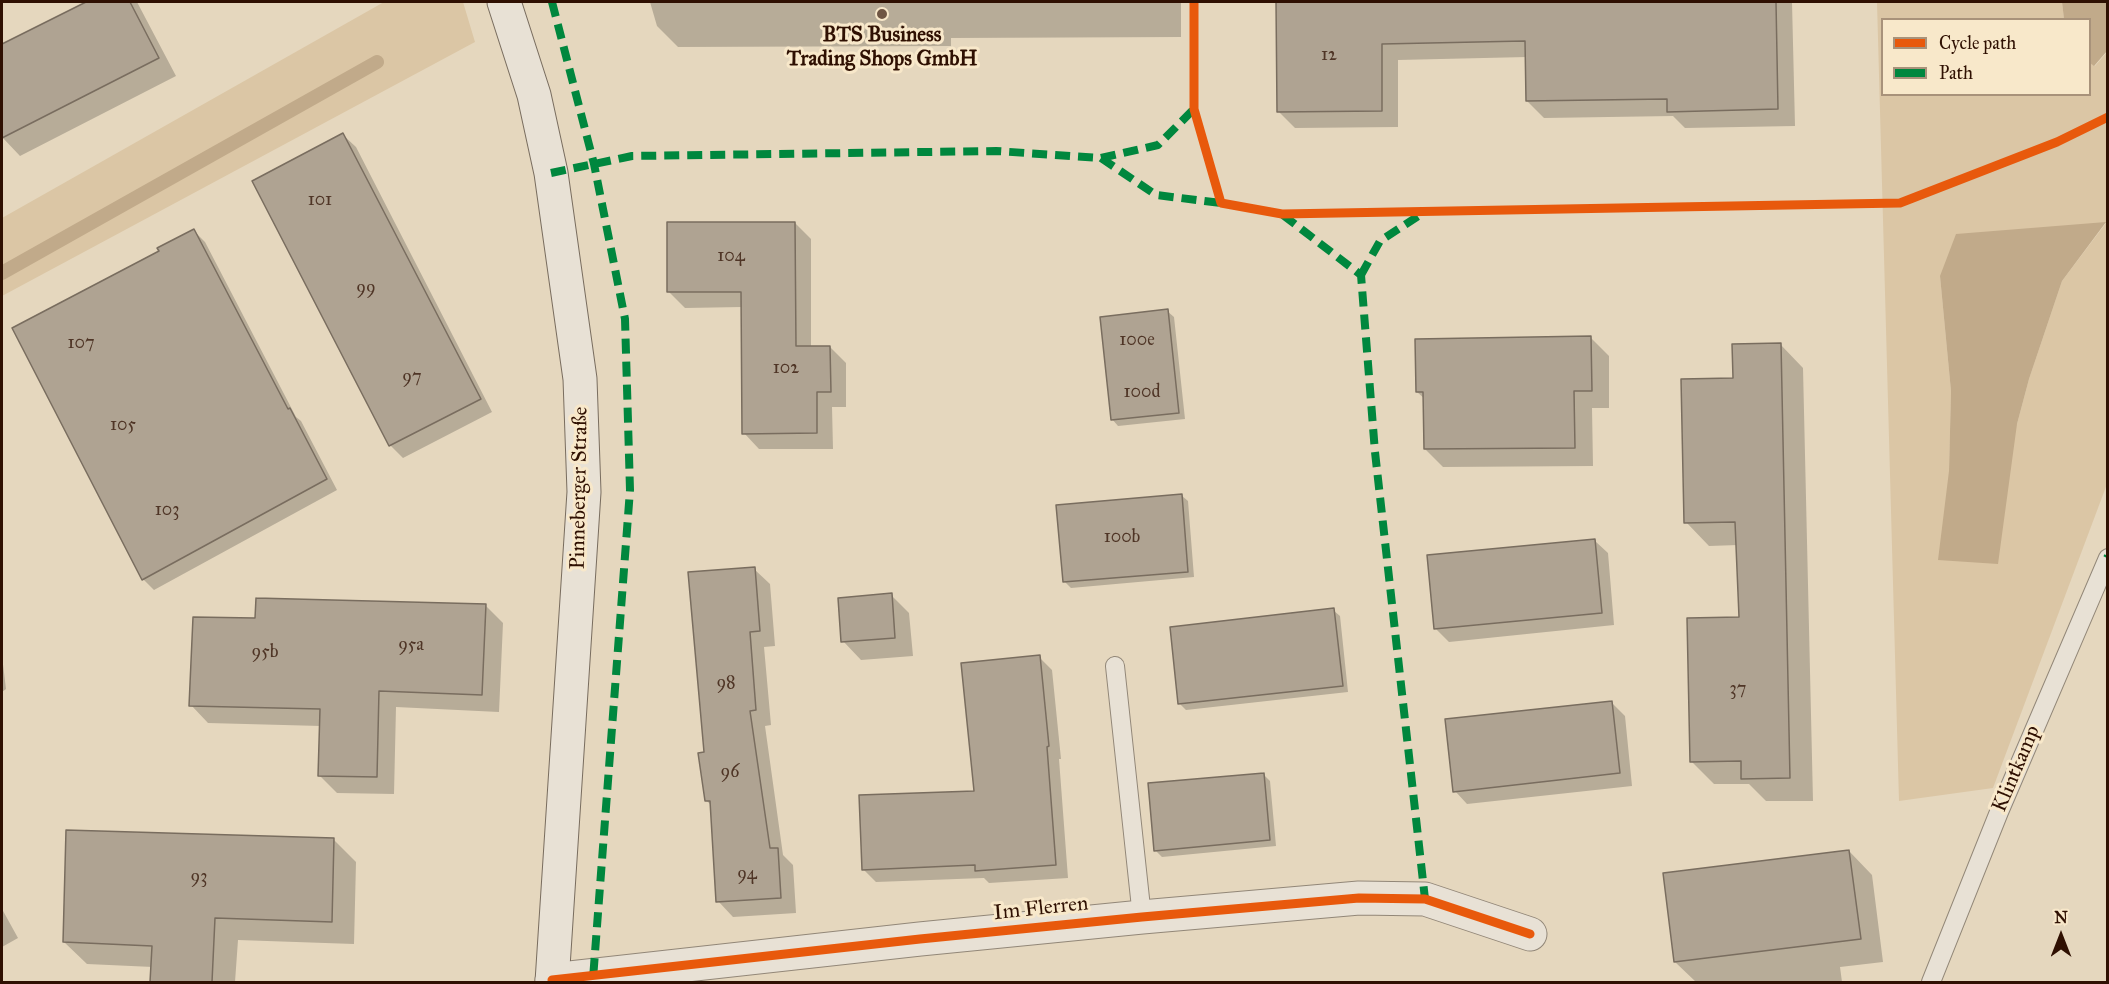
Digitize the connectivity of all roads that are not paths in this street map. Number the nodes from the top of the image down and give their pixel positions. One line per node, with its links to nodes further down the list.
1 (504, 2): 6 (street, Pinneberger Straße)
2 (2108, 558): 7 (lane, Klintkamp)
3 (1114, 666): 4 (lane)
4 (1142, 917): 5 (street, Im Flerren); 6 (street, Im Flerren)
5 (1530, 934)
6 (552, 981)
7 (1931, 982)

